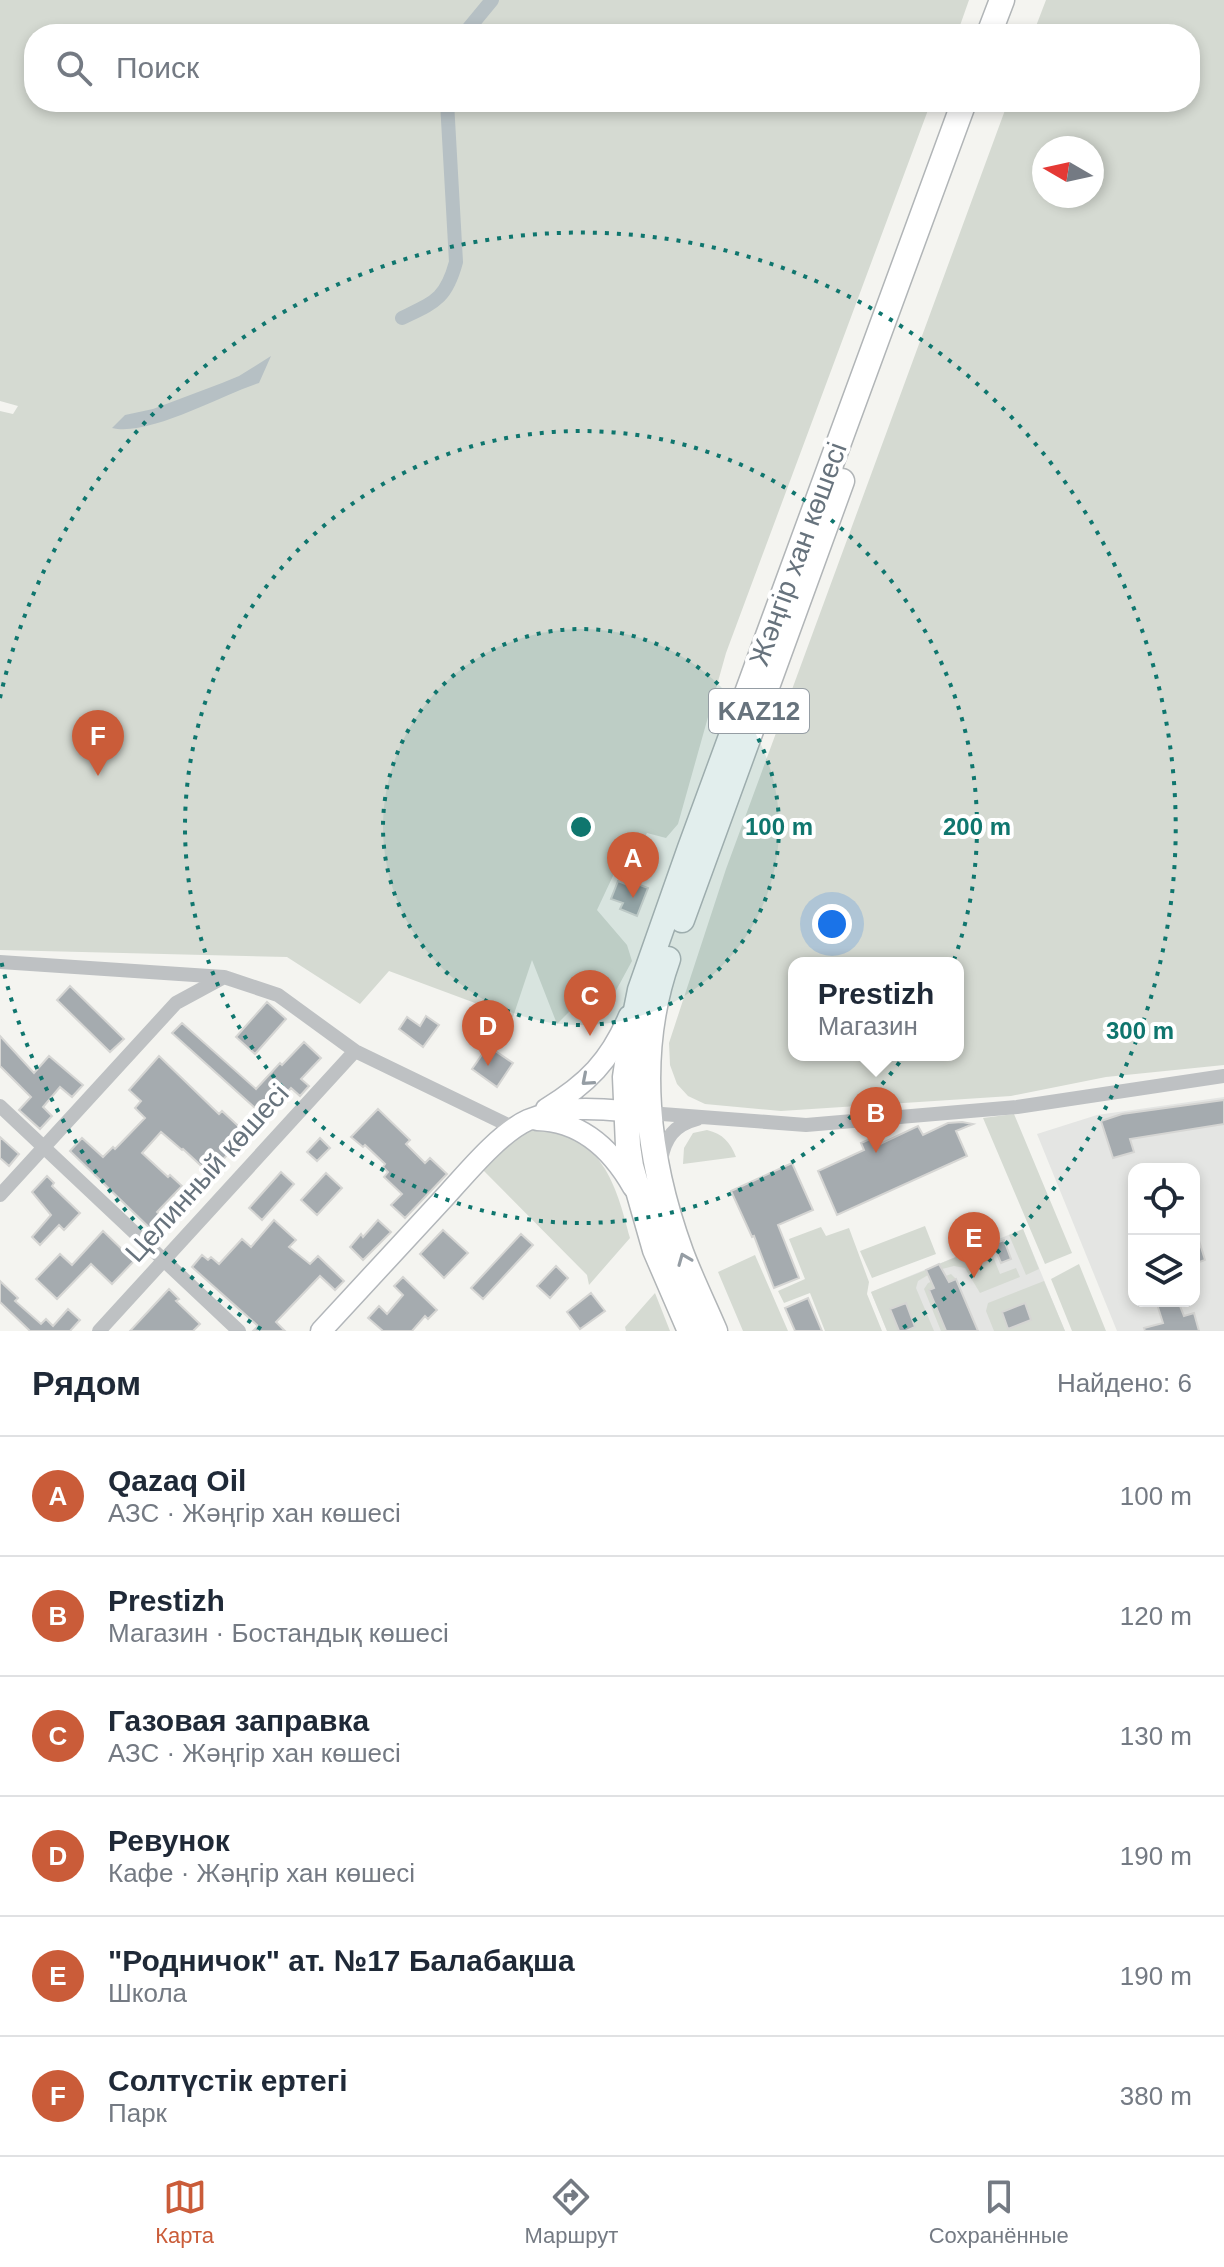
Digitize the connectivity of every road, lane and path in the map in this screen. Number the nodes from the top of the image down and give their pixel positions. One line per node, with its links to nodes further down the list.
1 (1002, 0): 3 (main road)
2 (1018, 0): 4 (main road)
3 (993, 24)
4 (1010, 24)
5 (960, 112): 9 (main road, Жәңгір хан көшесі / KAZ12)
6 (977, 112): 11 (main road, Жәңгір хан көшесі / KAZ12)
7 (0, 962): 8 (street)
8 (224, 977): 10 (street); 17 (street)
9 (640, 990): 14 (main road, Жәңгір хан көшесі / KAZ12); 16 (main road, one-way to 16)
10 (355, 1051): 16 (street); 20 (street, Целинный көшесі)
11 (649, 1054): 14 (main road, Жәңгір хан көшесі / KAZ12); 15 (street)
12 (1224, 1076): 15 (street)
13 (0, 1106): 17 (street)
14 (637, 1112): 15 (street); 16 (main road); 19 (main road, Жәңгір хан көшесі / KAZ12)
15 (701, 1118): 19 (street)
16 (521, 1124): 19 (main road); 23 (main road)
17 (45, 1148): 18 (street); 20 (street)
18 (0, 1195)
19 (651, 1195): 24 (main road, Жәңгір хан көшесі / KAZ12); 25 (main road, Жәңгір хан көшесі / KAZ12, one-way to 19)
20 (163, 1260): 21 (street, Целинный көшесі); 22 (street)
21 (99, 1331)
22 (239, 1331)
23 (321, 1331)
24 (690, 1331)
25 (715, 1331)

